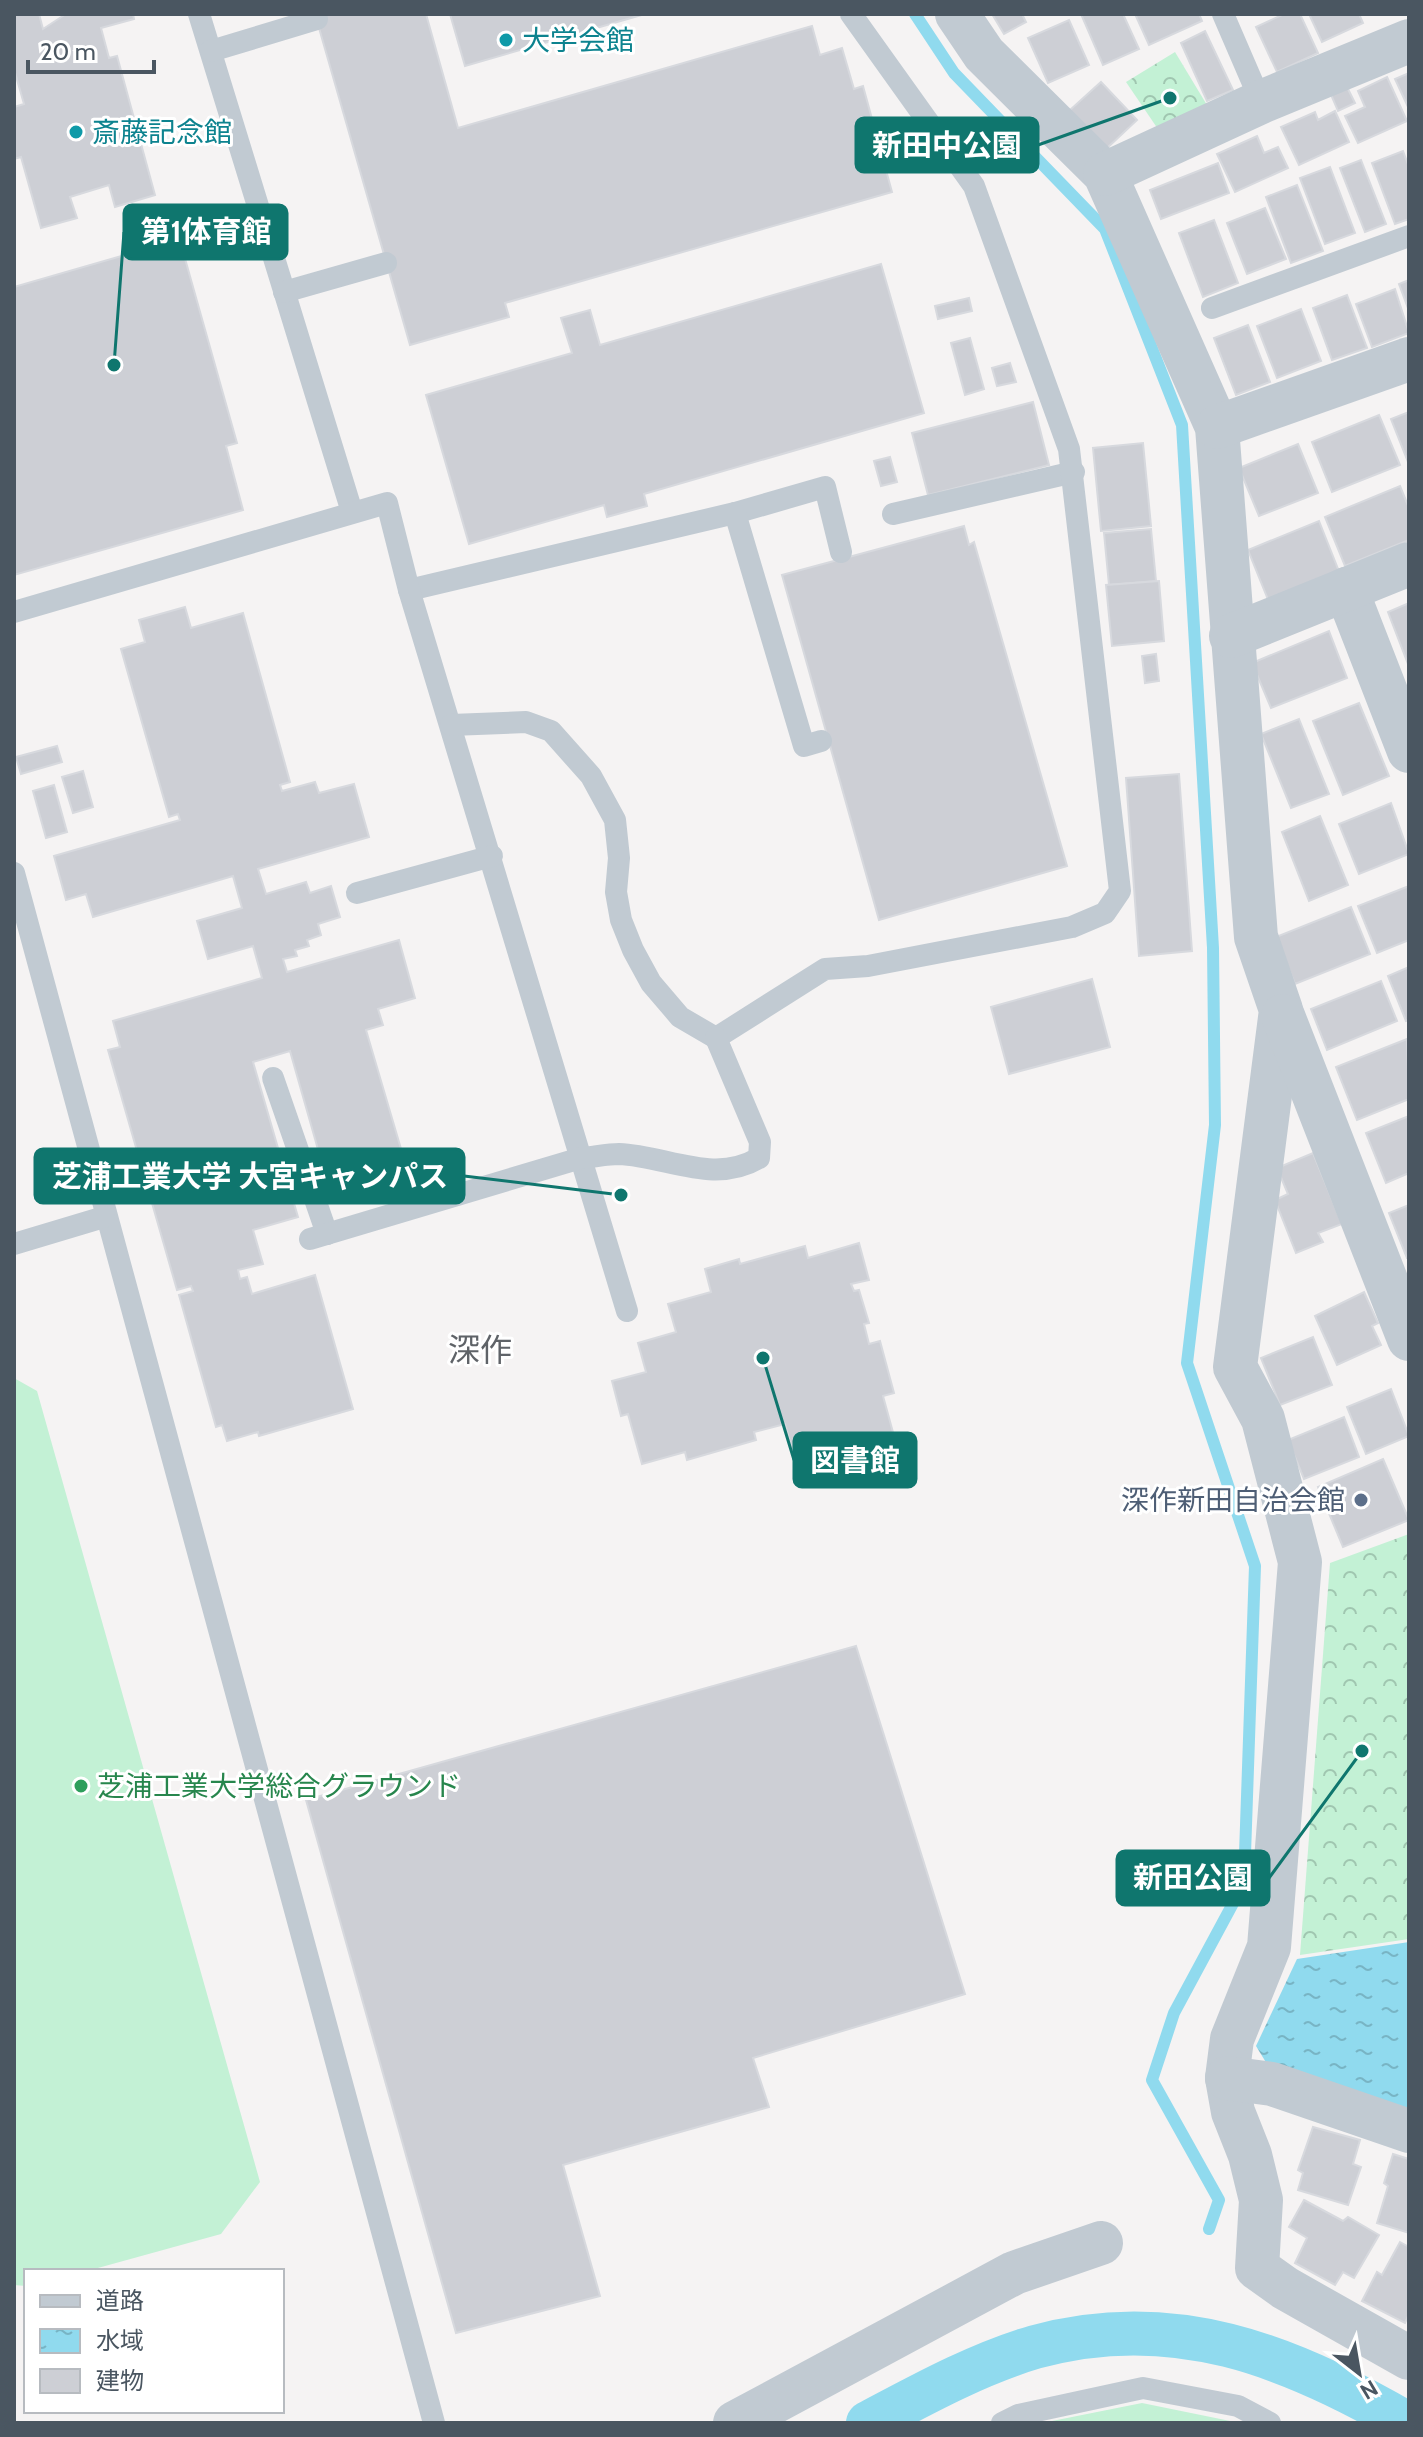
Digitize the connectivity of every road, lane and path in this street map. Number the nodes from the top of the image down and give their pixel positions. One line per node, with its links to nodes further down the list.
1 (199, 14): 7 (lane)
2 (851, 14): 16 (lane)
3 (957, 14): 9 (street)
4 (1223, 14): 8 (lane)
5 (317, 19): 7 (lane)
6 (1409, 41): 8 (street)
7 (211, 51): 12 (lane)
8 (1261, 102): 9 (street)
9 (1105, 174): 15 (street)
10 (1409, 236): 13 (lane)
11 (386, 263): 12 (lane)
12 (284, 292): 17 (lane)
13 (1212, 308)
14 (1409, 359): 15 (street)
15 (1217, 427): 25 (street)
16 (1074, 472): 19 (lane); 33 (lane)
17 (352, 512): 23 (lane); 24 (lane)
18 (735, 513): 20 (lane); 23 (lane); 27 (lane)
19 (893, 514)
20 (841, 552)
21 (1409, 564): 22 (street)
22 (1346, 589): 25 (street); 28 (street)
23 (409, 590): 26 (lane)
24 (14, 612)
25 (1231, 636): 32 (street)
26 (451, 725): 29 (lane); 33 (lane)
27 (821, 741)
28 (1409, 751)
29 (492, 856): 31 (lane); 35 (lane)
30 (14, 873): 36 (lane)
31 (357, 893)
32 (1281, 1010): 39 (street); 40 (street)
33 (716, 1038): 35 (lane)
34 (273, 1078): 35 (lane)
35 (581, 1158): 38 (lane)
36 (104, 1217): 37 (lane); 44 (lane)
37 (14, 1244)
38 (627, 1311)
39 (1409, 1339)
40 (1227, 2078): 41 (street); 43 (street)
41 (1409, 2131)
42 (1101, 2243): 45 (street)
43 (1409, 2358)
44 (434, 2423)
45 (735, 2423)
46 (1002, 2423): 47 (lane)
47 (1270, 2423)

